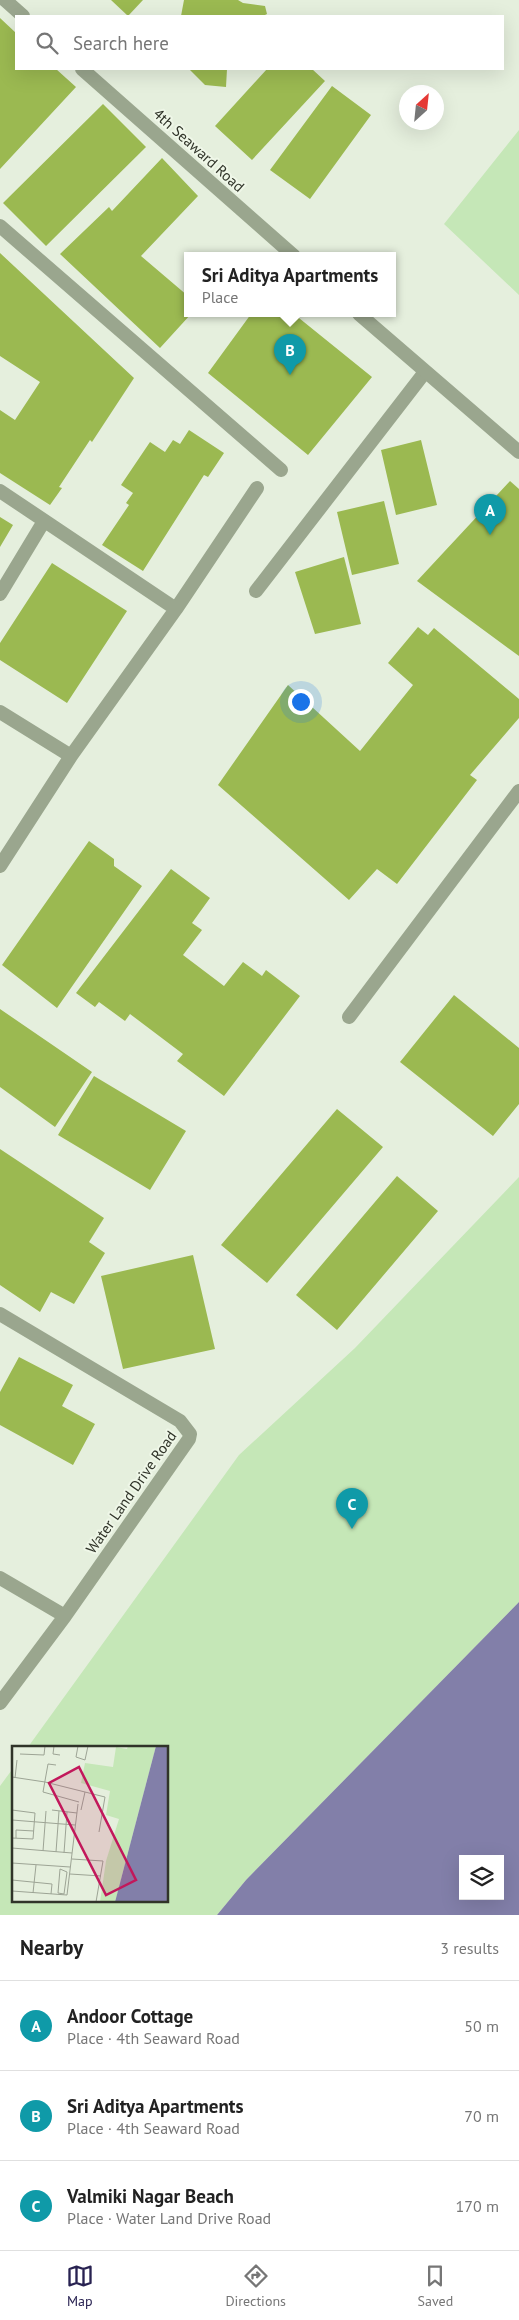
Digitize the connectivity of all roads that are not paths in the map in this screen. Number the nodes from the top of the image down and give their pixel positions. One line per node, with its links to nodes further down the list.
1 (5, 0): 2 (street)
2 (22, 15)
3 (83, 70): 5 (street, 4th Seaward Road)
4 (0, 226): 9 (street)
5 (289, 252)
6 (362, 317): 7 (street)
7 (425, 372): 8 (street); 13 (street)
8 (519, 452)
9 (281, 470)
10 (257, 488): 15 (street)
11 (0, 490): 12 (street)
12 (44, 521): 14 (street); 15 (street)
13 (256, 591)
14 (0, 594)
15 (176, 609): 17 (street)
16 (0, 712): 17 (street)
17 (71, 756): 19 (street)
18 (519, 791): 20 (street)
19 (0, 866)
20 (349, 1017)
21 (0, 1314): 23 (street, Water Land Drive Road)
22 (0, 1578): 23 (street)
23 (66, 1616): 24 (street, Water Land Drive Road)
24 (0, 1703)

